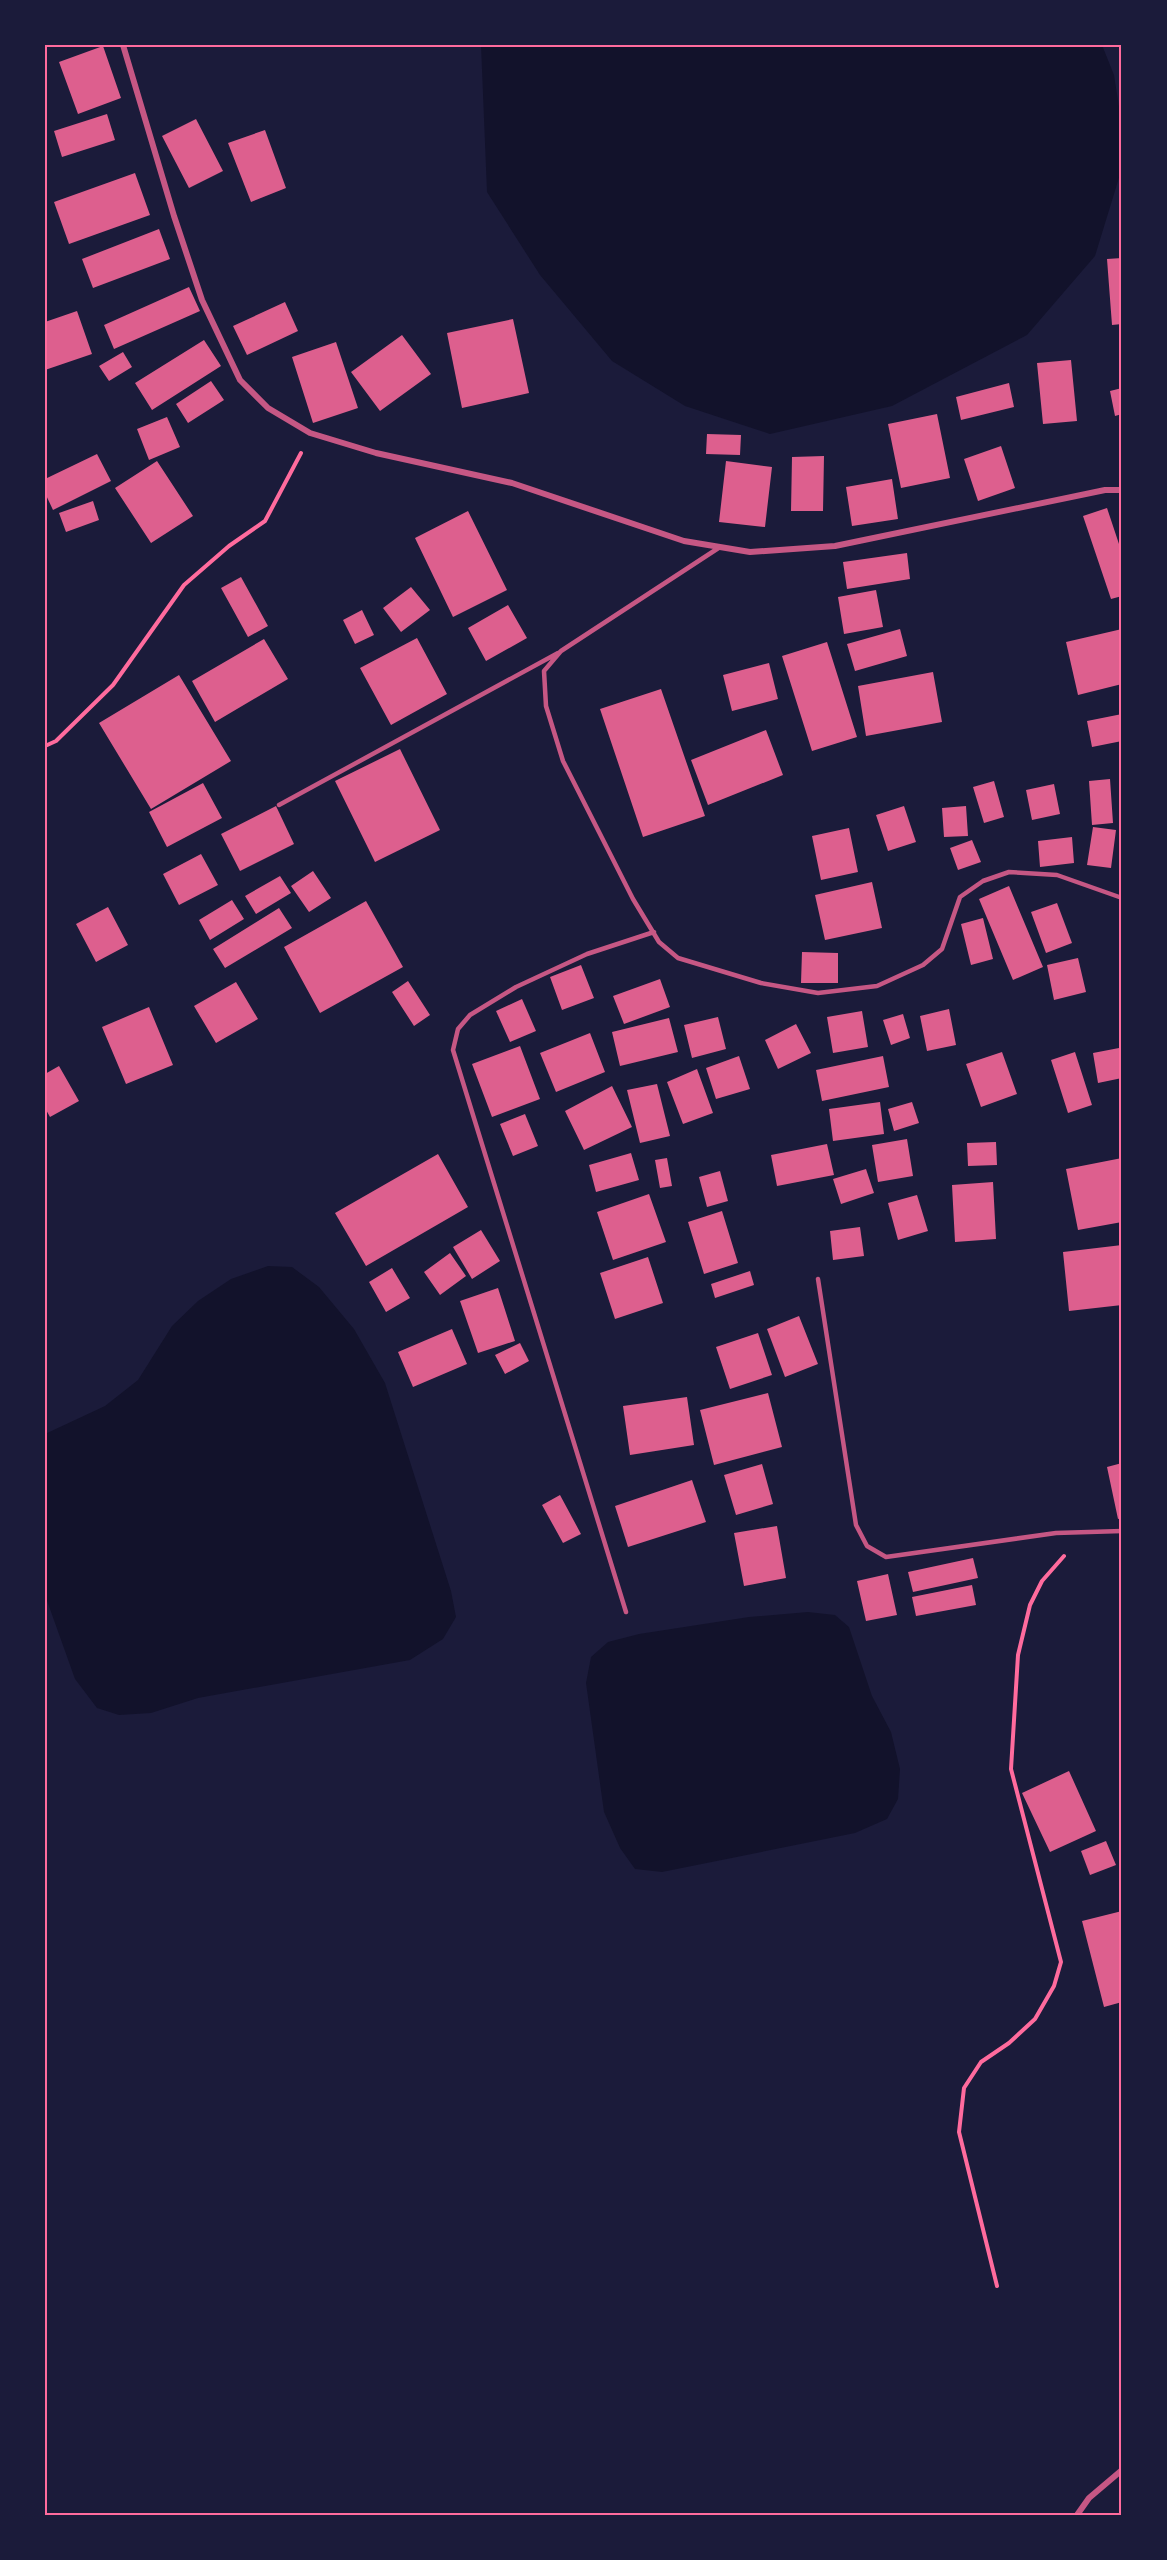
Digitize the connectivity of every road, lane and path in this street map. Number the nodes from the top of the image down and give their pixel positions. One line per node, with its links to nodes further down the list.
1 (123, 45): 2 (street)
2 (310, 433): 4 (street); 6 (path)
3 (1122, 490): 4 (street)
4 (720, 547): 5 (lane)
5 (561, 651): 7 (lane); 9 (lane)
6 (45, 746)
7 (279, 805)
8 (1122, 898): 9 (lane)
9 (654, 932): 13 (lane)
10 (818, 1279): 12 (lane)
11 (1122, 1531): 12 (lane)
12 (1096, 1532): 14 (path)
13 (626, 1612)
14 (997, 2286)
15 (1122, 2470): 16 (street)
16 (1077, 2515)

